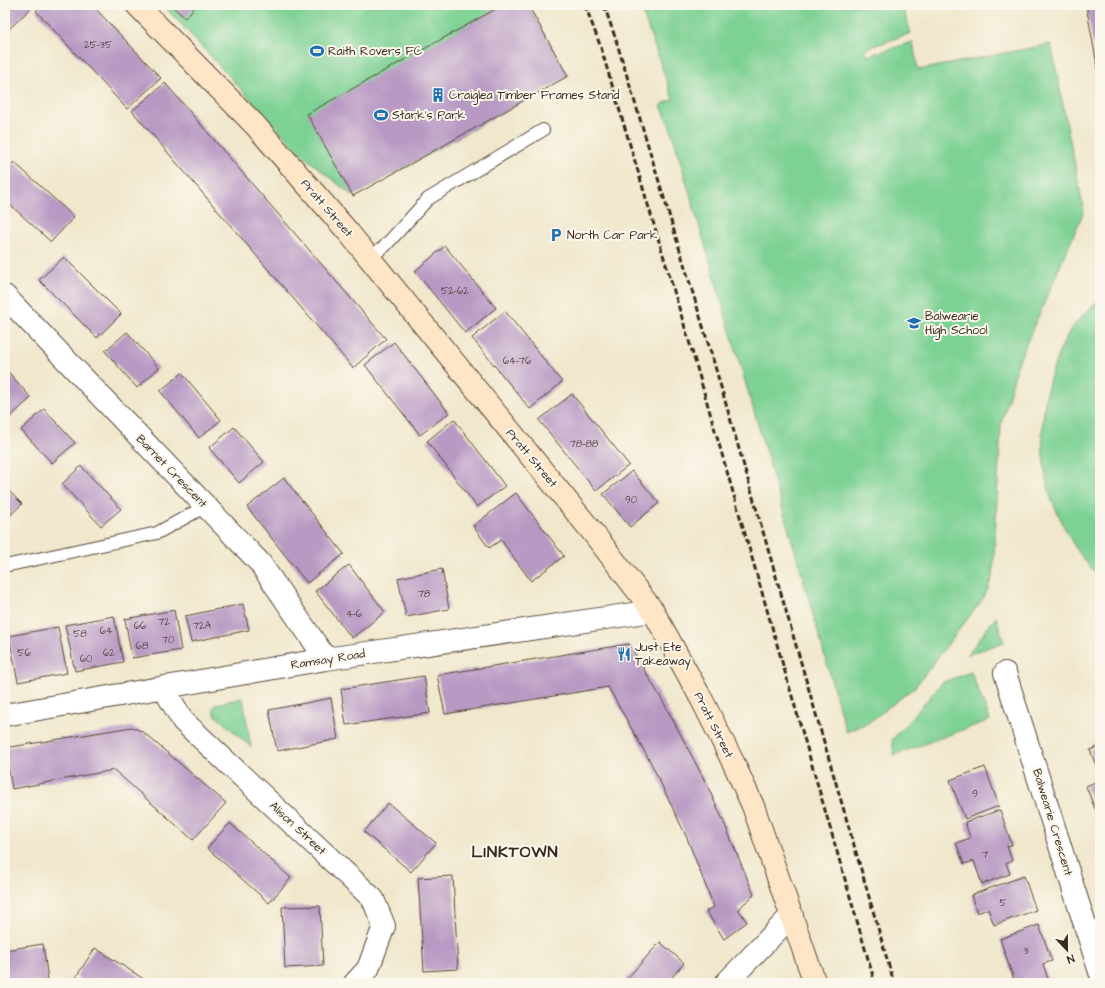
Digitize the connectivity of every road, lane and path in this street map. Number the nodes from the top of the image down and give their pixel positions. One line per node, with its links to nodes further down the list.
1 (137, 5): 3 (main road, Pratt Street)
2 (543, 130): 3 (lane)
3 (369, 258): 7 (main road, Pratt Street)
4 (5, 296): 5 (street, Barnet Crescent)
5 (206, 506): 6 (lane); 8 (street, Barnet Crescent)
6 (5, 566)
7 (653, 611): 8 (street, Ramsay Road); 12 (main road, Pratt Street)
8 (326, 658): 10 (street, Ramsay Road)
9 (1005, 673): 13 (street, Balwearie Crescent)
10 (164, 686): 11 (street, Ramsay Road); 14 (street, Alison Street)
11 (5, 715)
12 (792, 915): 15 (street); 16 (main road, Pratt Street)
13 (1100, 972)
14 (355, 983)
15 (726, 983)
16 (815, 983)

